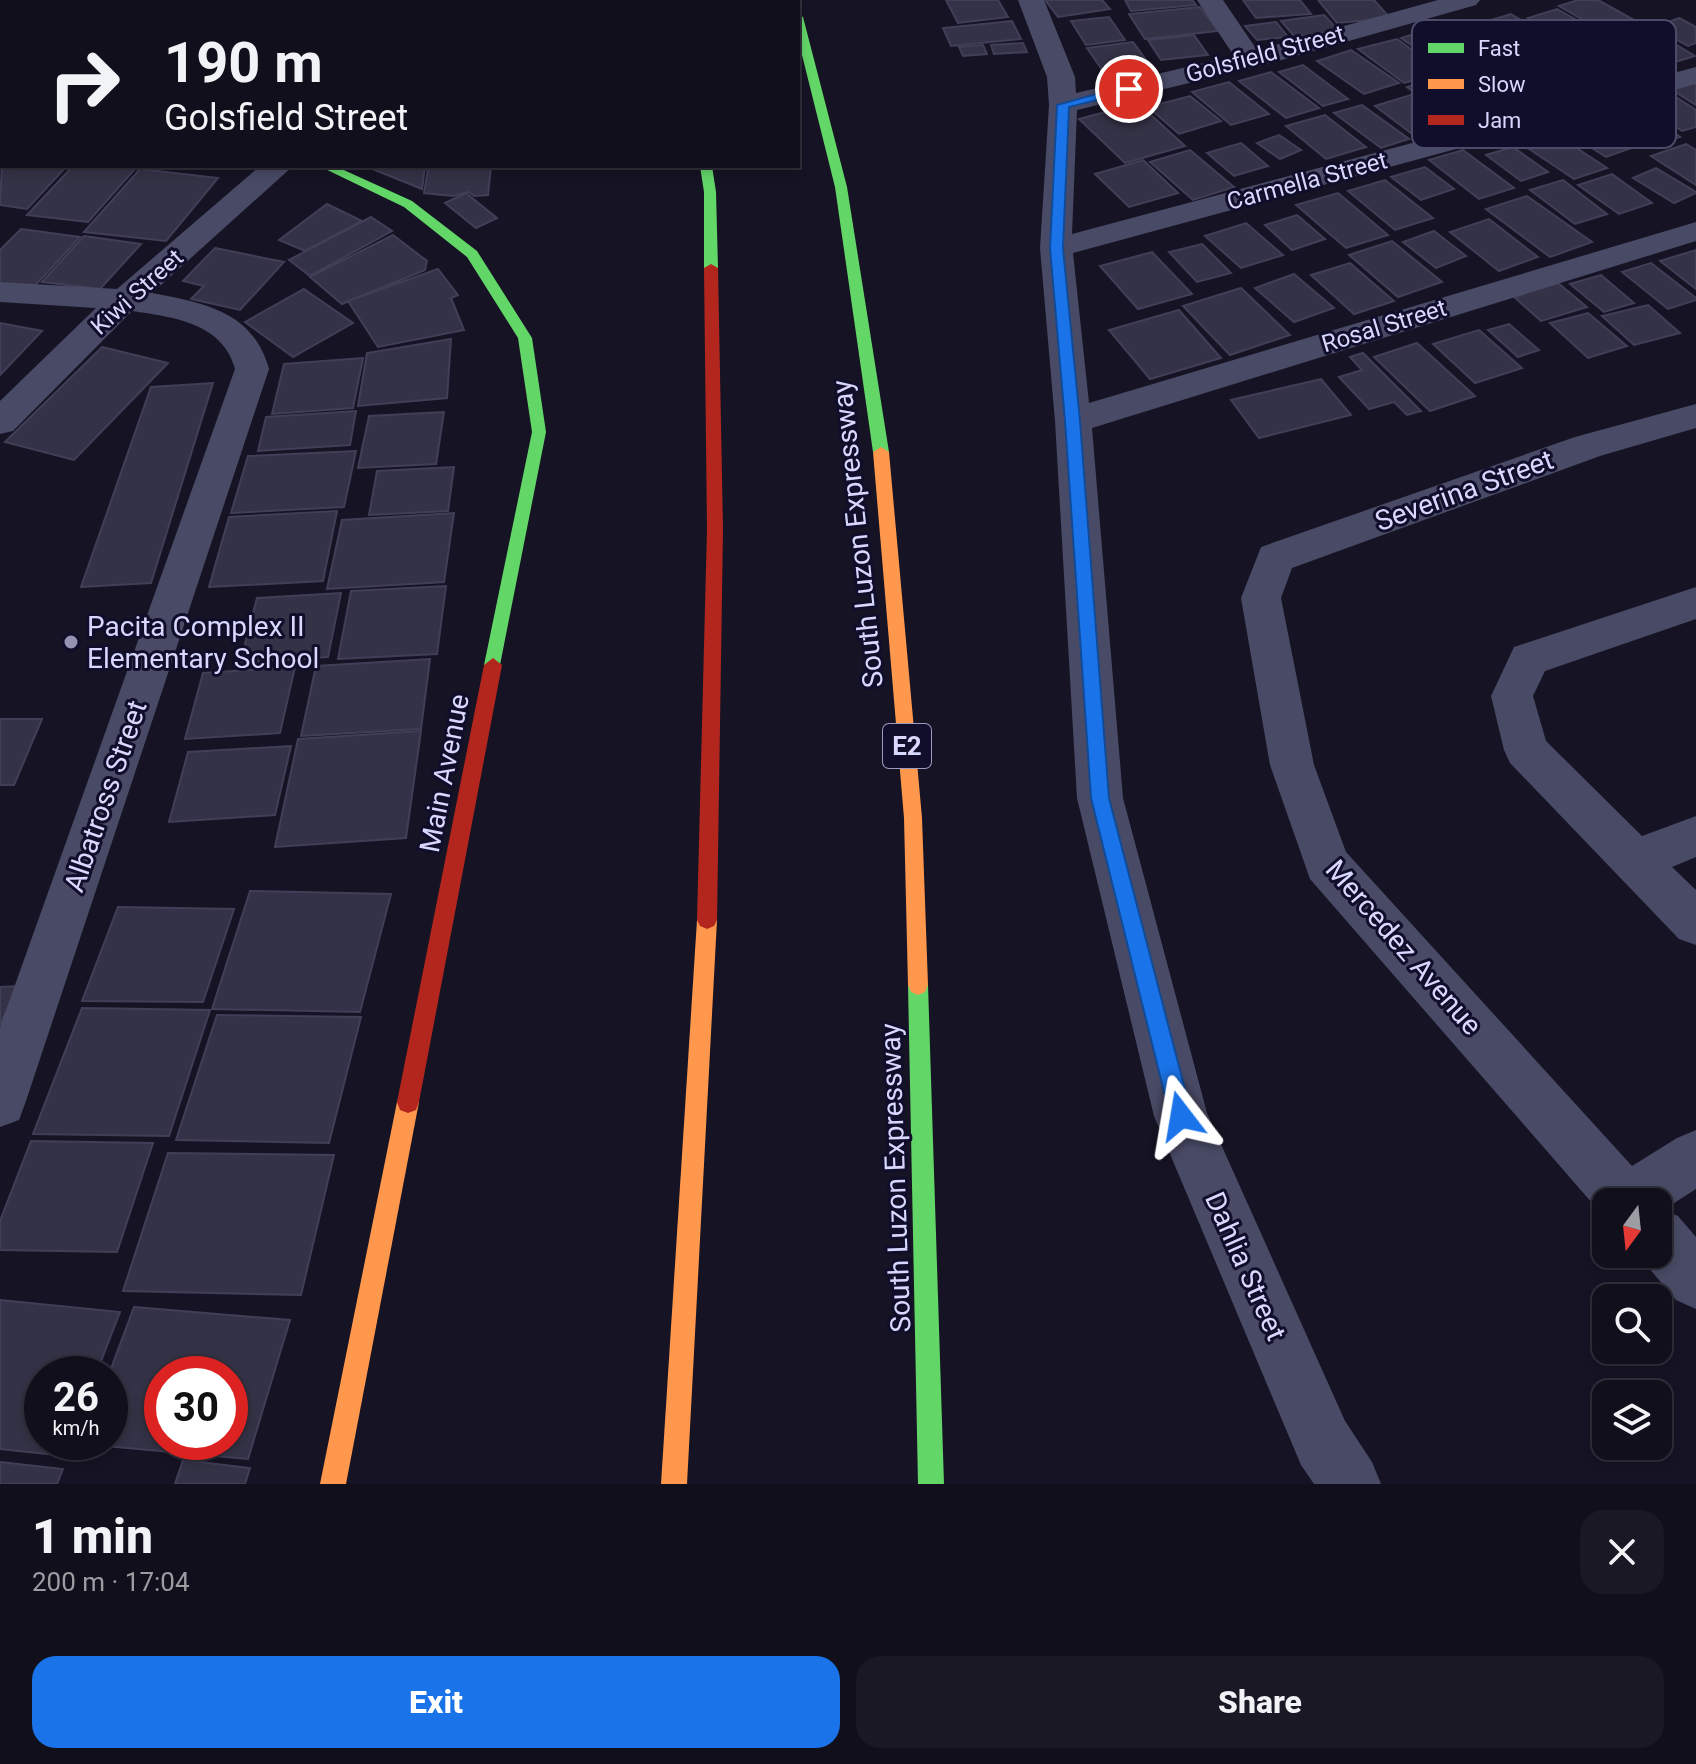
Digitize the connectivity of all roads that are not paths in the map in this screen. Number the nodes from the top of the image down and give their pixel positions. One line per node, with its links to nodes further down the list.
1 (1031, 0): 9 (street, Dahlia Street)
2 (1210, 0): 6 (street)
3 (1467, 0): 4 (street, Golsfield Street)
4 (1401, 7): 6 (street, Golsfield Street)
5 (800, 25): 34 (main road, South Luzon Expressway / E2)
6 (1250, 60): 9 (street, Golsfield Street)
7 (1696, 75): 8 (street, Carmella Street)
8 (1676, 80)
9 (1063, 105): 15 (street, Dahlia Street)
10 (1426, 148): 15 (street, Carmella Street)
11 (276, 168): 17 (street, Kiwi Street)
12 (329, 168): 32 (main road, Main Avenue)
13 (706, 168): 33 (main road)
14 (1696, 231): 19 (street, Rosal Street)
15 (1056, 248): 19 (street, Dahlia Street)
16 (0, 292): 17 (street, Albatross Street)
17 (123, 301): 20 (street, Kiwi Street); 26 (street, Albatross Street)
18 (1696, 416): 21 (street, Severina Street)
19 (1073, 421): 35 (street, Dahlia Street)
20 (0, 422)
21 (1261, 598): 28 (street, Mercedez Avenue)
22 (1696, 603): 24 (street)
23 (1696, 836): 24 (street)
24 (1635, 860): 25 (street)
25 (1696, 923)
26 (0, 1101)
27 (1696, 1157): 29 (street)
28 (1616, 1188)
29 (1664, 1188)
30 (1672, 1252): 31 (street, Mercedez Avenue)
31 (1696, 1280)
32 (333, 1484)
33 (674, 1484)
34 (931, 1484)
35 (1350, 1484)

